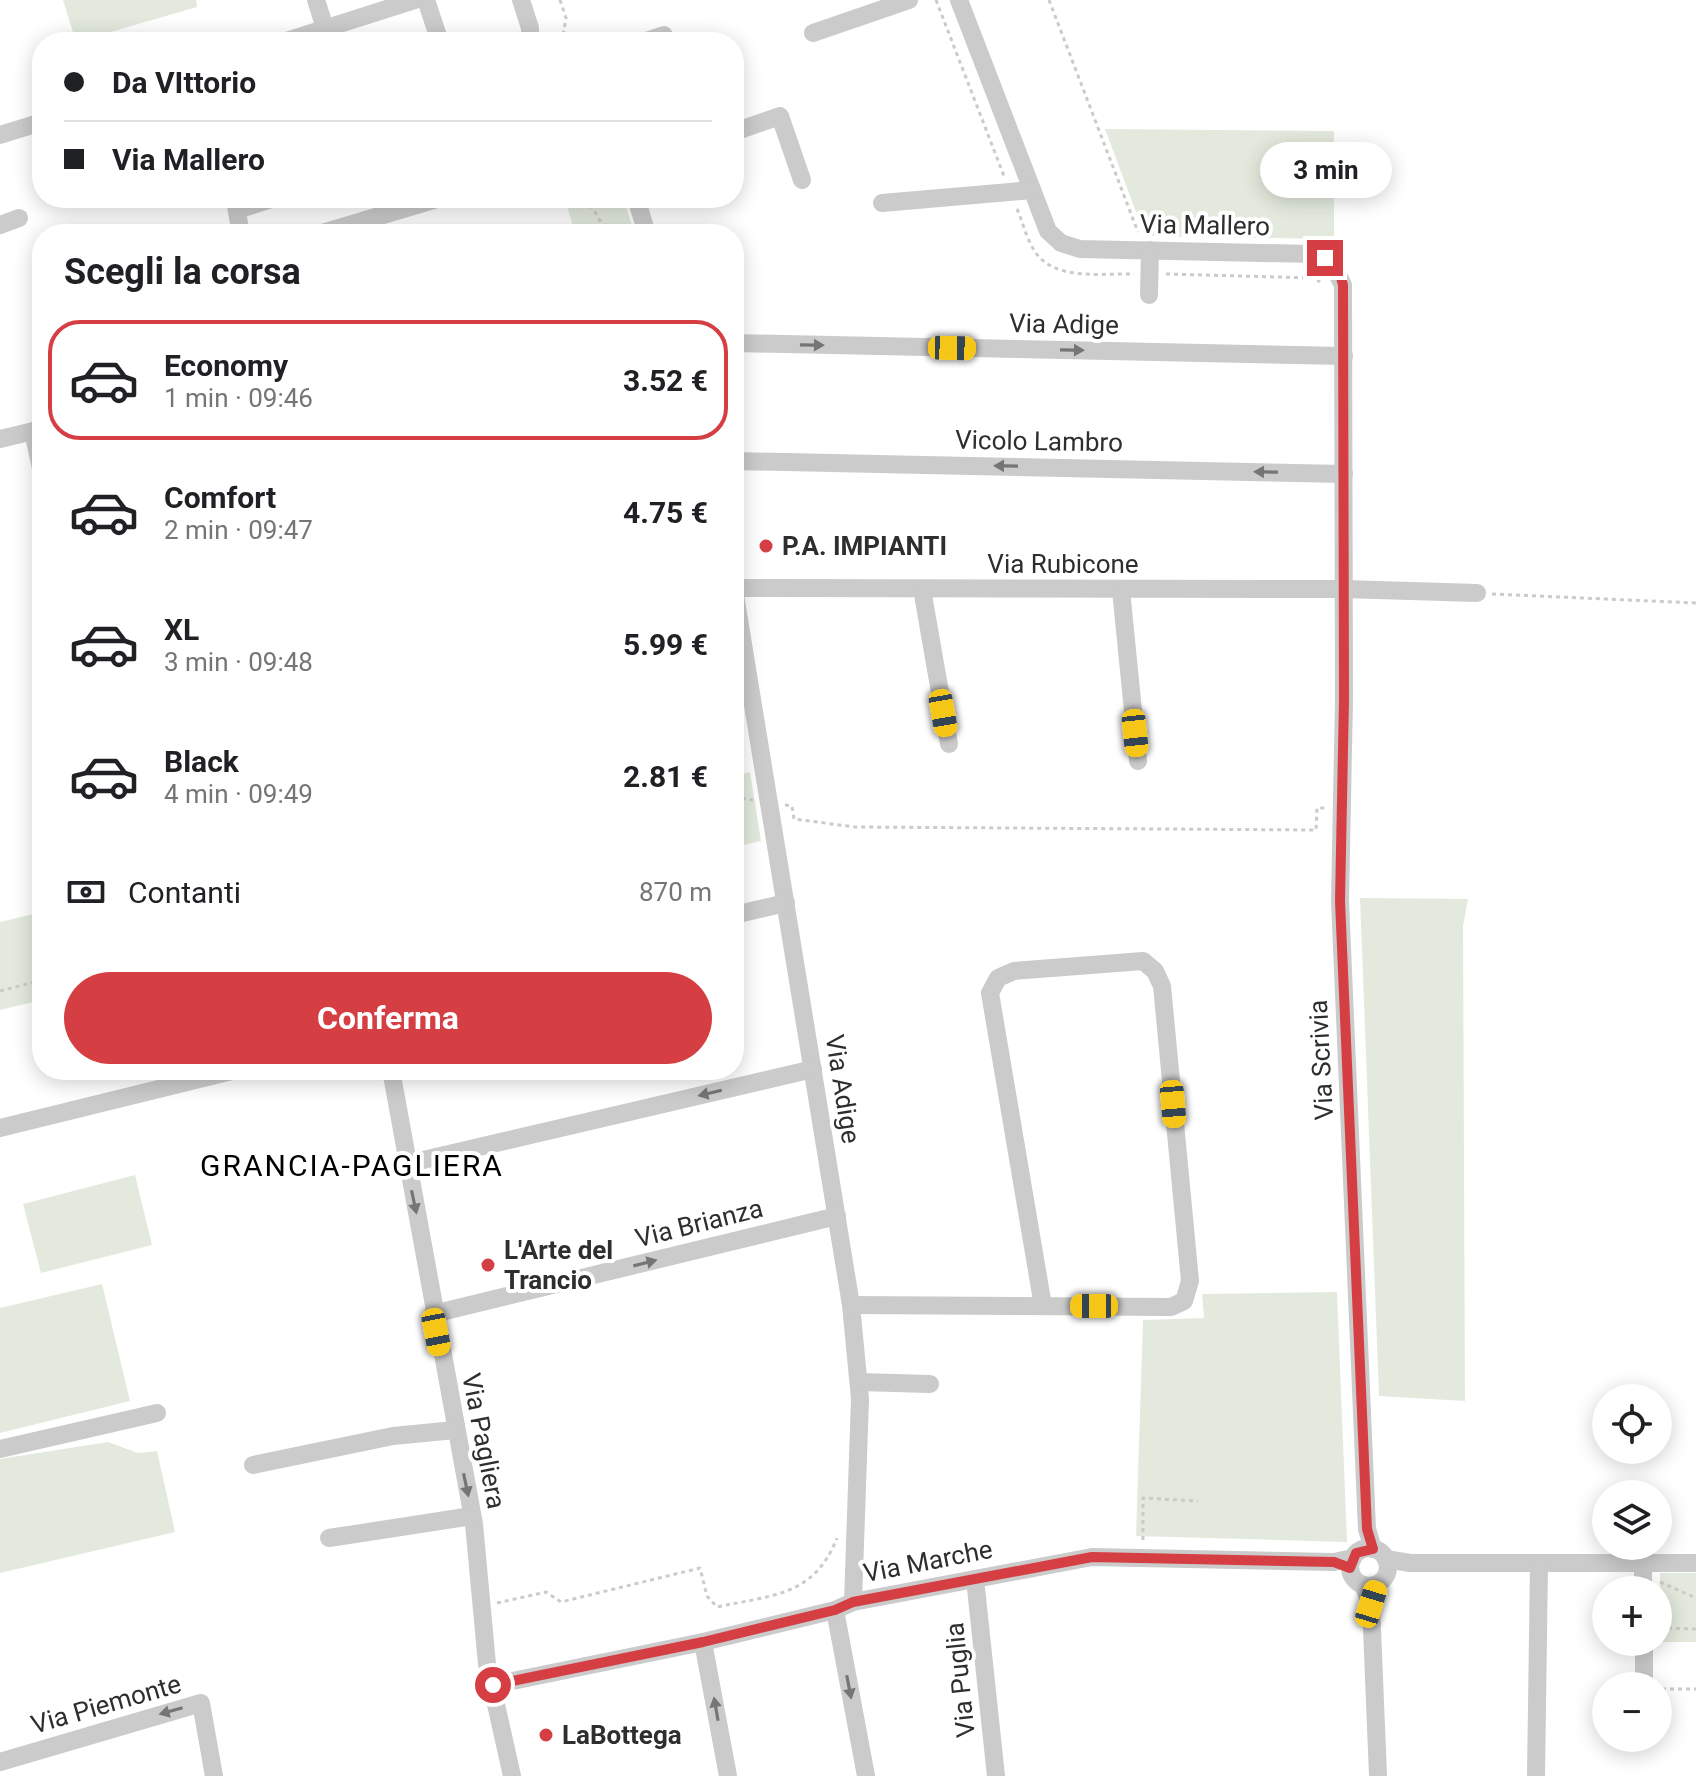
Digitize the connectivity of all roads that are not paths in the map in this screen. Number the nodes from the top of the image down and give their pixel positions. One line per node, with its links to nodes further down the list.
1 (316, 0): 7 (street)
2 (415, 0): 8 (street)
3 (426, 0): 9 (street)
4 (521, 0): 10 (street)
5 (909, 0): 11 (street)
6 (959, 0): 16 (street, Via Mallero)
7 (324, 32)
8 (327, 32)
9 (437, 32)
10 (530, 32)
11 (813, 33)
12 (32, 125): 14 (street)
13 (744, 129): 15 (street)
14 (0, 135)
15 (802, 180)
16 (1032, 190): 17 (street); 22 (street, Via Mallero)
17 (882, 203)
18 (375, 208): 20 (street)
19 (19, 218): 21 (street)
20 (340, 224)
21 (0, 225)
22 (1146, 250): 23 (street); 25 (street, Via Mallero)
23 (1149, 295)
24 (744, 343): 25 (street, Via Adige, one-way to 25)
25 (1344, 356): 29 (street, Via Mallero)
26 (32, 431): 27 (street)
27 (0, 439)
28 (744, 461): 29 (street, Vicolo Lambro, one-way to 28)
29 (1344, 474): 31 (street, Via Mallero)
30 (922, 589): 32 (street, Via Rubicone); 34 (street, Via Rubicone); 36 (street)
31 (1343, 589): 32 (street, Via Rubicone); 33 (street, Via Rubicone); 57 (street, Via Scrivia)
32 (1121, 590): 37 (street)
33 (1477, 593)
34 (744, 597)
35 (744, 651): 38 (street, Via Adige)
36 (949, 744)
37 (1138, 761)
38 (786, 903): 39 (street); 40 (street, Via Adige)
39 (744, 913)
40 (813, 1069): 44 (street, one-way to 44); 45 (street, Via Adige)
41 (195, 1080): 43 (street)
42 (393, 1080): 44 (street, Via Pagliera)
43 (0, 1128)
44 (406, 1164): 48 (street, Via Pagliera, one-way to 48)
45 (837, 1216): 46 (street, Via Adige); 48 (street, Via Brianza, one-way to 45)
46 (851, 1305): 47 (street); 49 (street, Via Adige)
47 (1043, 1306): 47 (street)
48 (433, 1314): 52 (street, Via Pagliera)
49 (859, 1382): 50 (street); 64 (street, Via Adige)
50 (930, 1384)
51 (157, 1413): 53 (street)
52 (455, 1430): 54 (street); 55 (street, Via Pagliera, one-way to 55)
53 (0, 1449)
54 (253, 1465)
55 (472, 1516): 56 (street); 67 (street, Via Pagliera)
56 (329, 1538)
57 (1364, 1559): 60 (street, Via Marche); 62 (street, Via Marche); 63 (street); 63 (street)
58 (1643, 1562): 59 (street, Via Marche); 60 (street, Via Marche); 61 (street)
59 (1696, 1563)
60 (1539, 1564): 75 (street)
61 (1643, 1576)
62 (975, 1579): 64 (street, Via Marche); 73 (street, Via Puglia)
63 (1370, 1584): 74 (street)
64 (853, 1602): 65 (street, Via Marche)
65 (835, 1610): 66 (street, Via Marche); 72 (street, one-way to 72)
66 (703, 1642): 67 (street, Via Marche); 71 (street, one-way to 66)
67 (493, 1685): 70 (street, Via Pagliera)
68 (0, 1762): 69 (street, Via Piemonte, one-way to 68)
69 (214, 1776)
70 (512, 1776)
71 (728, 1776)
72 (866, 1776)
73 (996, 1776)
74 (1378, 1776)
75 (1536, 1776)

